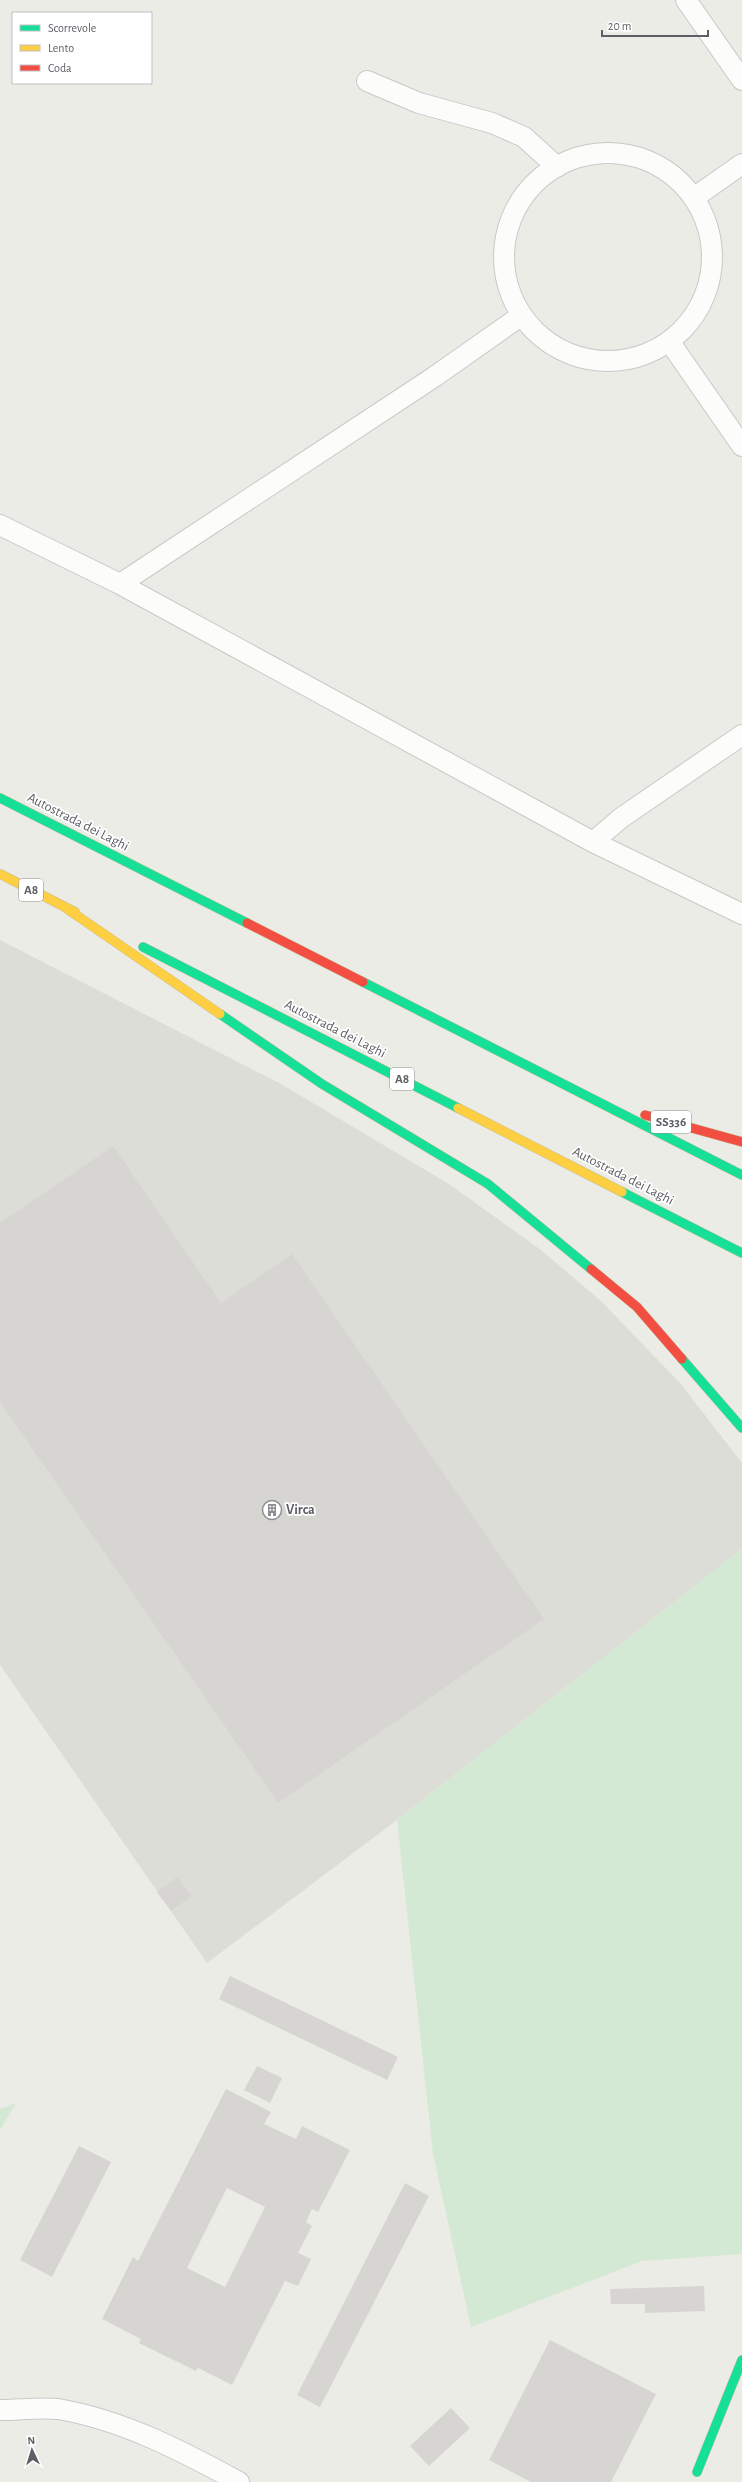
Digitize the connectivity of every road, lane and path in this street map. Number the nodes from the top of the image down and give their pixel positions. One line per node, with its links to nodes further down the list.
1 (686, 0): 2 (lane)
2 (742, 80)
3 (368, 82): 5 (lane)
4 (742, 164): 6 (lane)
5 (557, 167): 6 (lane); 7 (lane)
6 (694, 197): 8 (lane)
7 (522, 315): 8 (lane); 11 (lane)
8 (670, 341): 9 (lane)
9 (742, 446)
10 (0, 525): 11 (lane)
11 (120, 584): 14 (lane)
12 (742, 735): 14 (lane)
13 (0, 798): 18 (highway, Autostrada dei Laghi)
14 (593, 842): 17 (lane)
15 (0, 874): 16 (highway, Autostrada dei Laghi / A8)
16 (63, 906): 21 (highway, Autostrada dei Laghi / A8); 22 (highway)
17 (742, 914)
18 (600, 1102): 19 (highway, SS336); 20 (highway, Autostrada dei Laghi)
19 (742, 1142)
20 (742, 1175)
21 (742, 1253)
22 (742, 1428)
23 (742, 2360): 26 (highway)
24 (742, 2387): 26 (highway)
25 (0, 2410): 27 (lane)
26 (697, 2472): 28 (highway)
27 (239, 2482)
28 (692, 2482)

